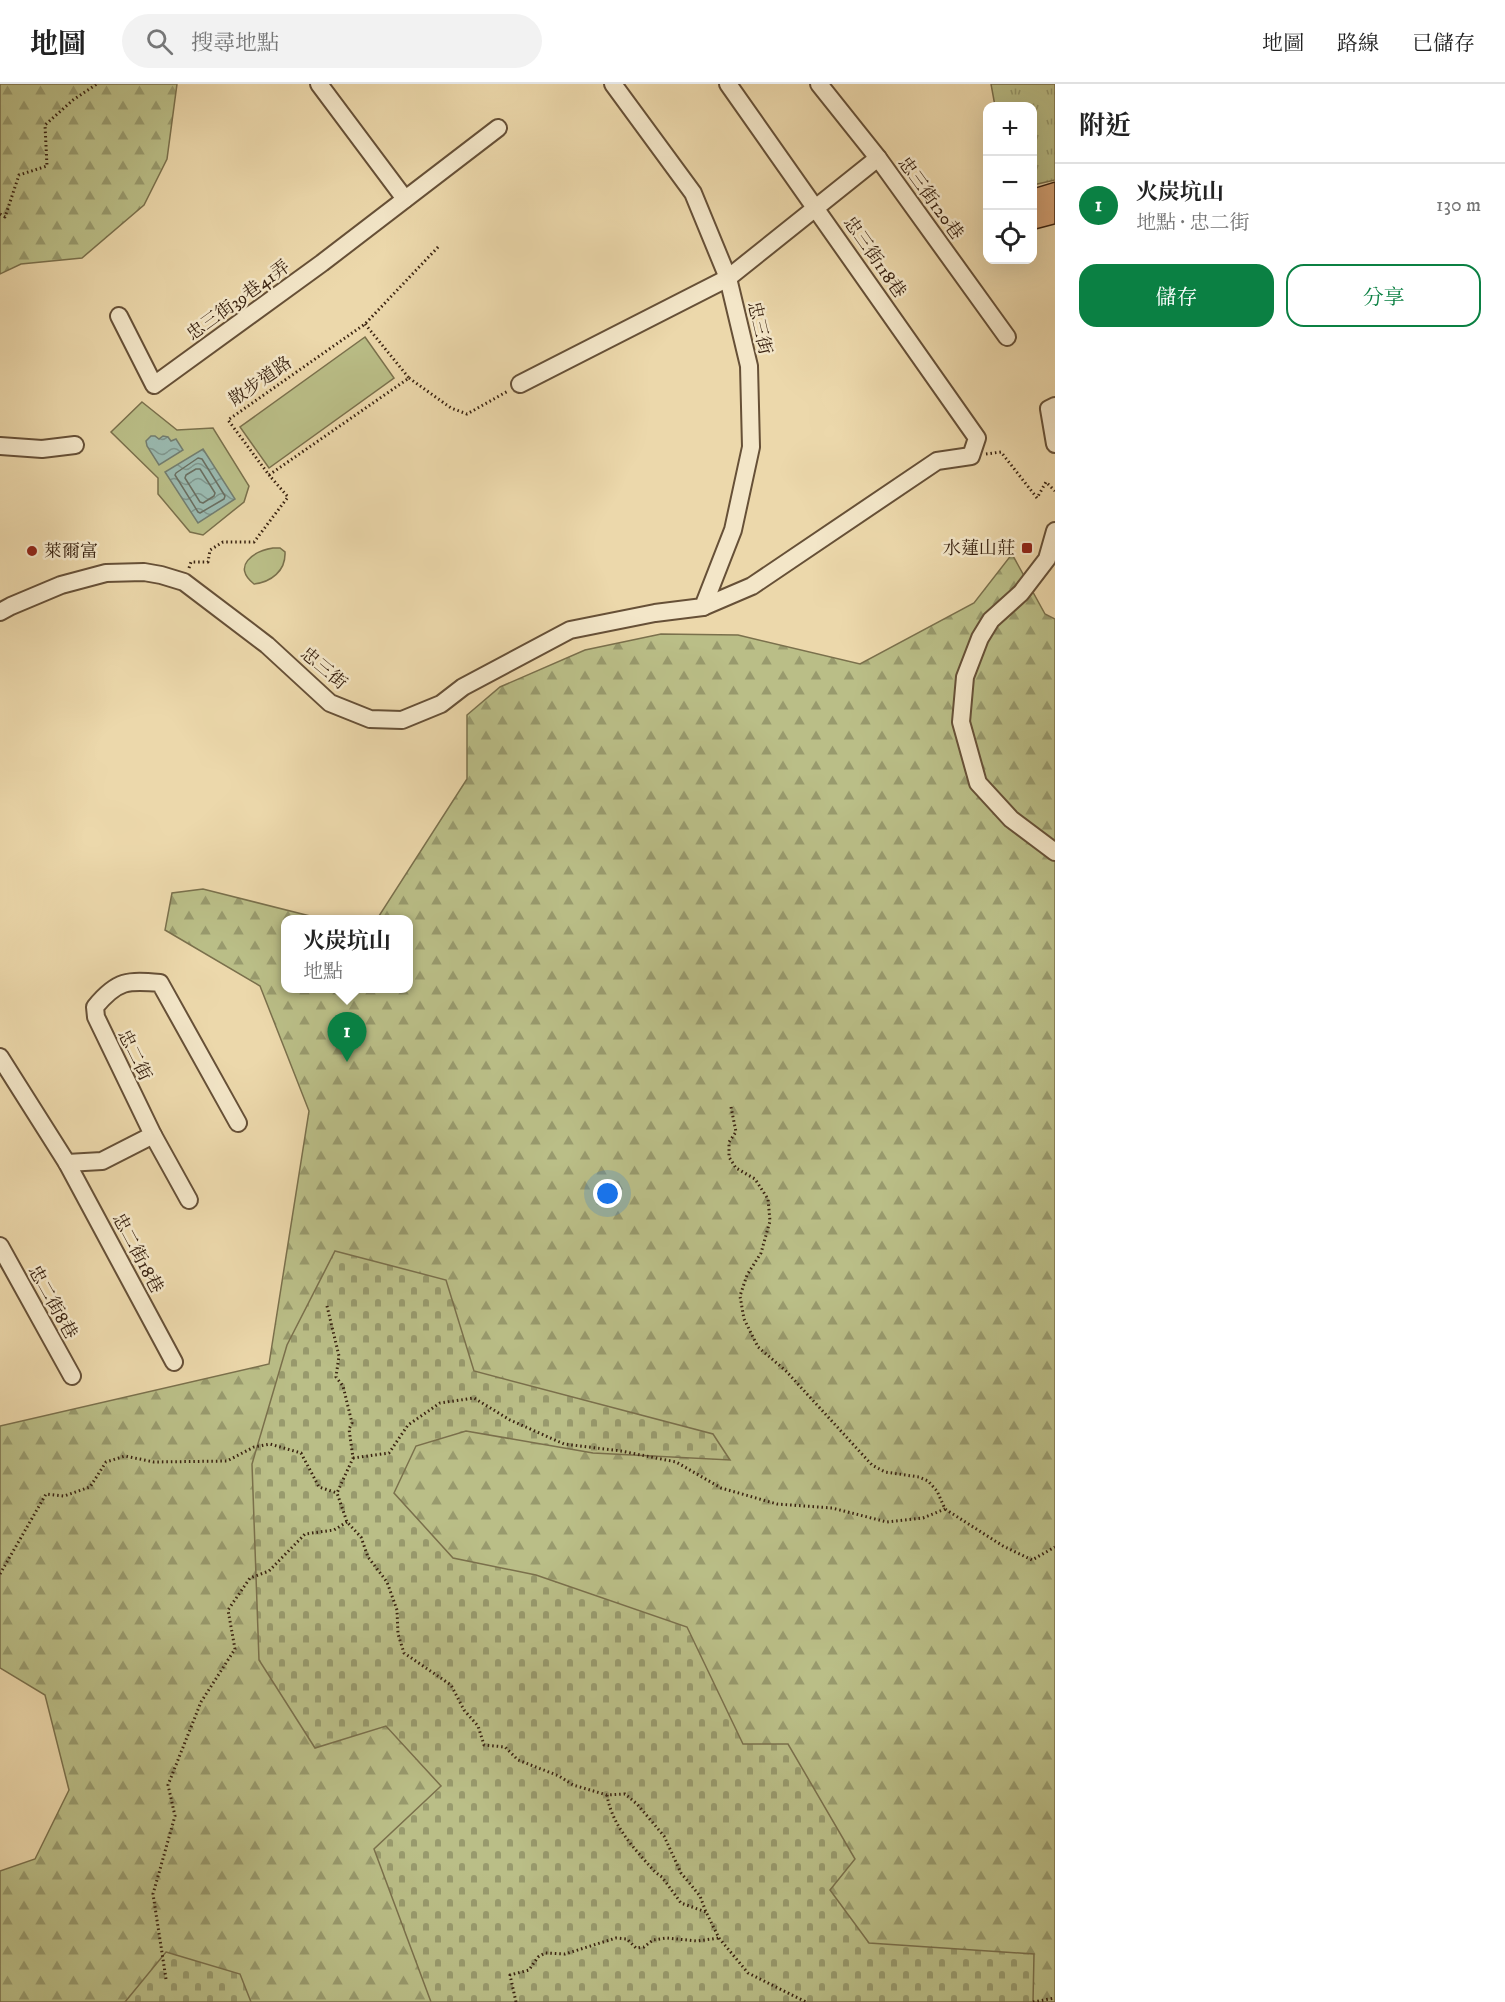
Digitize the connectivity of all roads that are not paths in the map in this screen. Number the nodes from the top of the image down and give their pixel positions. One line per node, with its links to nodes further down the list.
1 (319, 84): 7 (street)
2 (613, 84): 9 (street, 忠三街)
3 (728, 84): 8 (street, 忠三街118巷)
4 (819, 84): 6 (street, 忠三街120巷)
5 (498, 128): 7 (street)
6 (878, 158): 8 (street); 11 (street, 忠三街120巷)
7 (405, 199): 10 (street, 忠三街39巷41弄)
8 (816, 207): 9 (street); 17 (street, 忠三街118巷)
9 (728, 278): 12 (street); 20 (street, 忠三街)
10 (119, 316)
11 (1007, 338)
12 (520, 384)
13 (1055, 406): 14 (street)
14 (1055, 444)
15 (75, 445): 16 (street)
16 (0, 446)
17 (971, 456): 20 (street, 忠三街)
18 (1055, 531): 19 (street)
19 (1051, 561): 22 (street)
20 (703, 607): 21 (street, 忠三街)
21 (0, 612)
22 (1055, 852)
23 (0, 1057): 26 (street)
24 (238, 1124): 25 (street, 忠二街)
25 (153, 1135): 26 (street); 27 (street)
26 (67, 1163): 29 (street, 忠二街18巷)
27 (189, 1200)
28 (0, 1246): 30 (street, 忠二街8巷)
29 (174, 1362)
30 (72, 1376)

